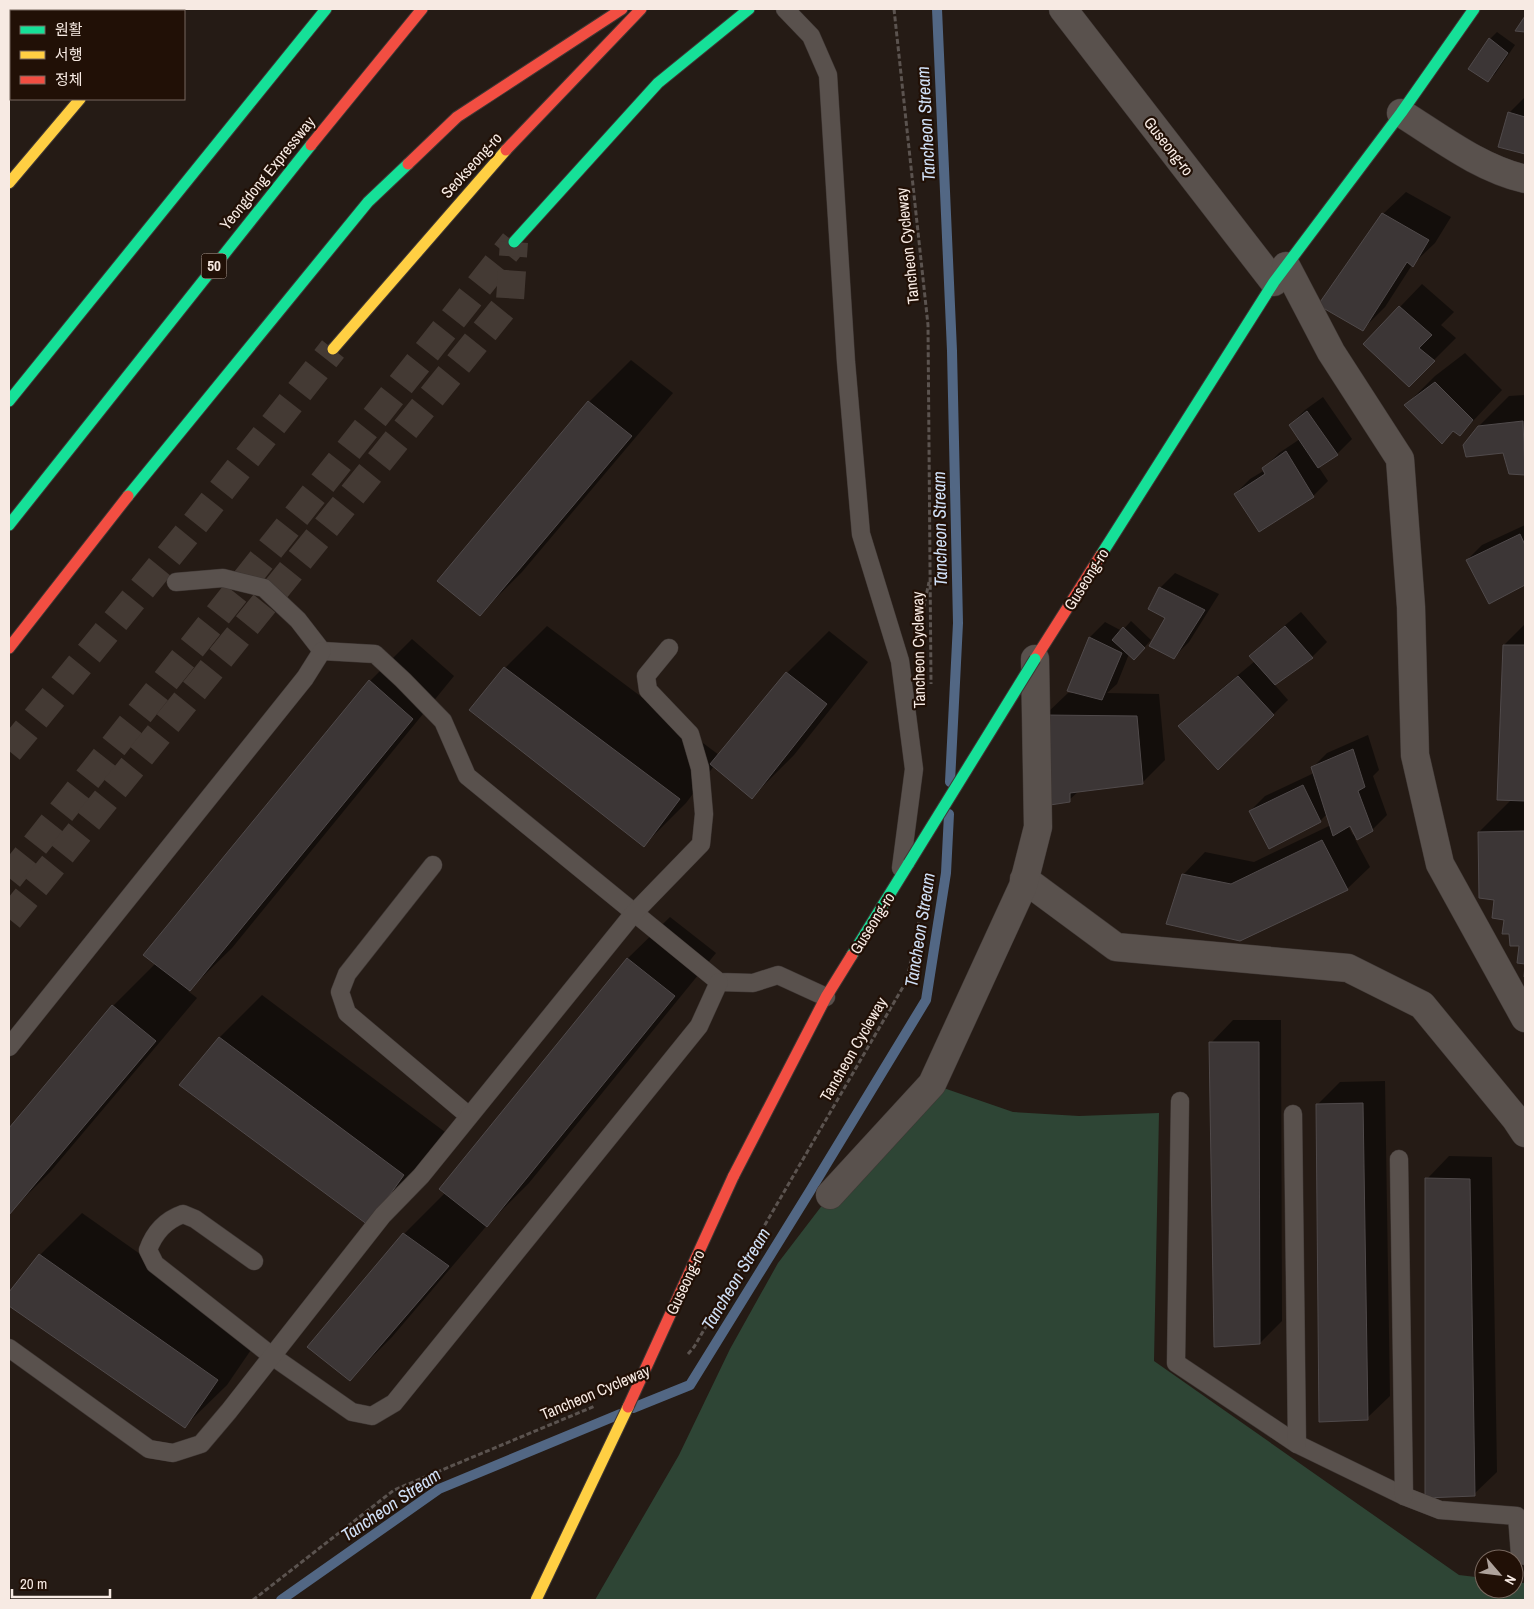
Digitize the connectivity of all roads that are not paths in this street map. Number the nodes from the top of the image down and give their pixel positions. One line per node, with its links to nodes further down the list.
1 (326, 9): 16 (main road)
2 (422, 9): 17 (main road, Yeongdong Expressway / 50)
3 (622, 9): 19 (main road)
4 (641, 9): 15 (main road, Seokseong-ro)
5 (750, 9): 13 (main road)
6 (785, 9): 24 (lane)
7 (1063, 9): 14 (street, Guseong-ro)
8 (1474, 9): 10 (main road, Guseong-ro)
9 (79, 100): 12 (main road)
10 (1401, 113): 11 (street); 14 (main road, Guseong-ro)
11 (1525, 179)
12 (9, 183)
13 (514, 242)
14 (1280, 274): 22 (main road, Guseong-ro); 29 (street)
15 (332, 349)
16 (9, 401)
17 (9, 524)
18 (176, 582): 21 (lane)
19 (9, 648)
20 (669, 648): 26 (lane)
21 (322, 651): 26 (lane); 30 (lane)
22 (1035, 659): 24 (main road, Guseong-ro, bridge); 25 (street)
23 (433, 865): 33 (lane)
24 (904, 870): 28 (main road, Guseong-ro)
25 (1024, 879): 34 (street); 36 (street)
26 (634, 913): 27 (lane); 33 (lane)
27 (719, 982): 28 (lane); 39 (lane)
28 (826, 997): 43 (main road, Guseong-ro, bridge)
29 (1525, 1018)
30 (9, 1047)
31 (1180, 1101): 40 (lane)
32 (1293, 1114): 40 (lane)
33 (469, 1116): 39 (lane)
34 (1525, 1133)
35 (1399, 1159): 41 (lane)
36 (830, 1194)
37 (254, 1261): 39 (lane)
38 (9, 1348): 39 (lane)
39 (272, 1356)
40 (1297, 1444): 41 (lane)
41 (1404, 1496): 42 (lane)
42 (1525, 1556)
43 (536, 1600)

